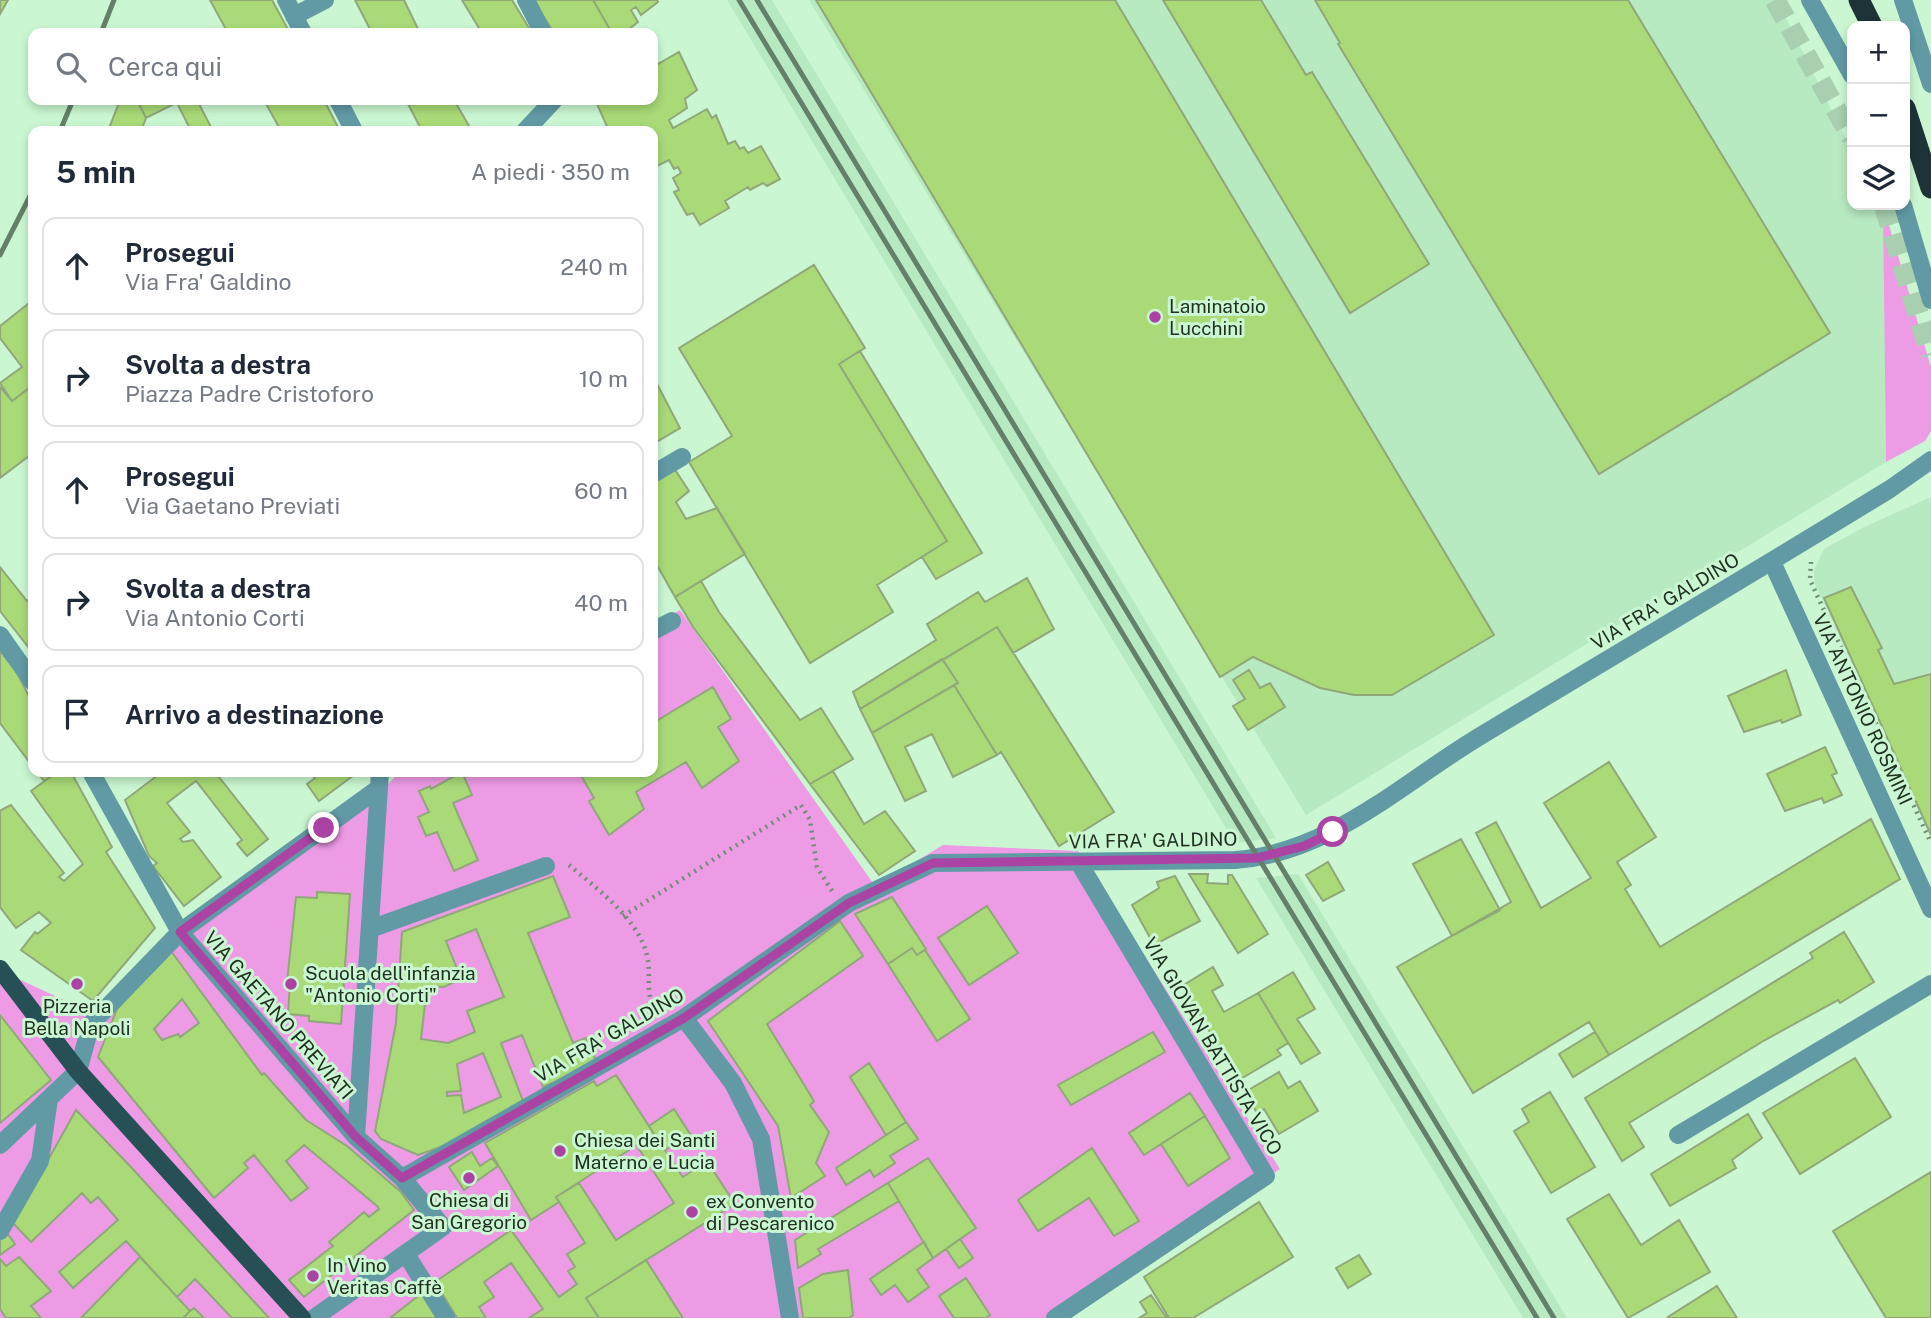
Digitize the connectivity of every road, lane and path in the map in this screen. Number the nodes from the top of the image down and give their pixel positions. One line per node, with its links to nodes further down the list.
1 (325, 0): 7 (street)
2 (526, 0): 11 (street)
3 (1810, 0): 12 (street)
4 (1859, 0): 8 (highway)
5 (1876, 0): 9 (highway)
6 (1903, 0): 13 (street)
7 (290, 8): 10 (street)
8 (1870, 21)
9 (1882, 21)
10 (300, 28)
11 (540, 28)
12 (1847, 66)
13 (1931, 84)
14 (341, 105): 17 (street)
15 (549, 105): 18 (street)
16 (1910, 123): 19 (highway)
17 (351, 126)
18 (530, 126)
19 (1931, 188)
20 (1904, 210): 21 (street)
21 (1931, 300)
22 (682, 457): 24 (street)
23 (1931, 460): 26 (street, VIA FRA' GALDINO)
24 (658, 471)
25 (1931, 475): 26 (street, VIA FRA' GALDINO)
26 (1890, 489): 28 (street, VIA FRA' GALDINO)
27 (1815, 551): 35 (path)
28 (1772, 562): 36 (street, VIA FRA' GALDINO); 39 (street, VIA ANTONIO ROSMINI)
29 (672, 621): 30 (street)
30 (658, 628)
31 (0, 635): 32 (street)
32 (28, 675)
33 (93, 777): 42 (street, VIA GAETANO PREVIATI)
34 (380, 780): 41 (street); 42 (street)
35 (1931, 843)
36 (1079, 863): 38 (street, VIA FRA' GALDINO); 59 (street, VIA GIOVAN BATTISTA VICO)
37 (546, 866): 40 (path); 41 (street)
38 (842, 907): 40 (path); 45 (street, VIA FRA' GALDINO)
39 (1931, 909)
40 (623, 916): 46 (path)
41 (370, 929): 50 (street)
42 (180, 932): 47 (street); 50 (street, VIA GAETANO PREVIATI)
43 (0, 969): 47 (main road)
44 (1931, 984): 49 (street)
45 (684, 1018): 46 (street, VIA FRA' GALDINO); 58 (street)
46 (666, 1028): 52 (street, VIA FRA' GALDINO)
47 (78, 1071): 48 (street); 55 (main road)
48 (49, 1098): 51 (street); 53 (street)
49 (1678, 1135)
50 (356, 1137): 52 (street, VIA GAETANO PREVIATI)
51 (2, 1142)
52 (402, 1178): 54 (street, VIA GAETANO PREVIATI)
53 (0, 1231)
54 (406, 1254): 56 (street); 57 (street)
55 (302, 1318)
56 (314, 1318)
57 (446, 1318)
58 (790, 1318)
59 (1055, 1318)

